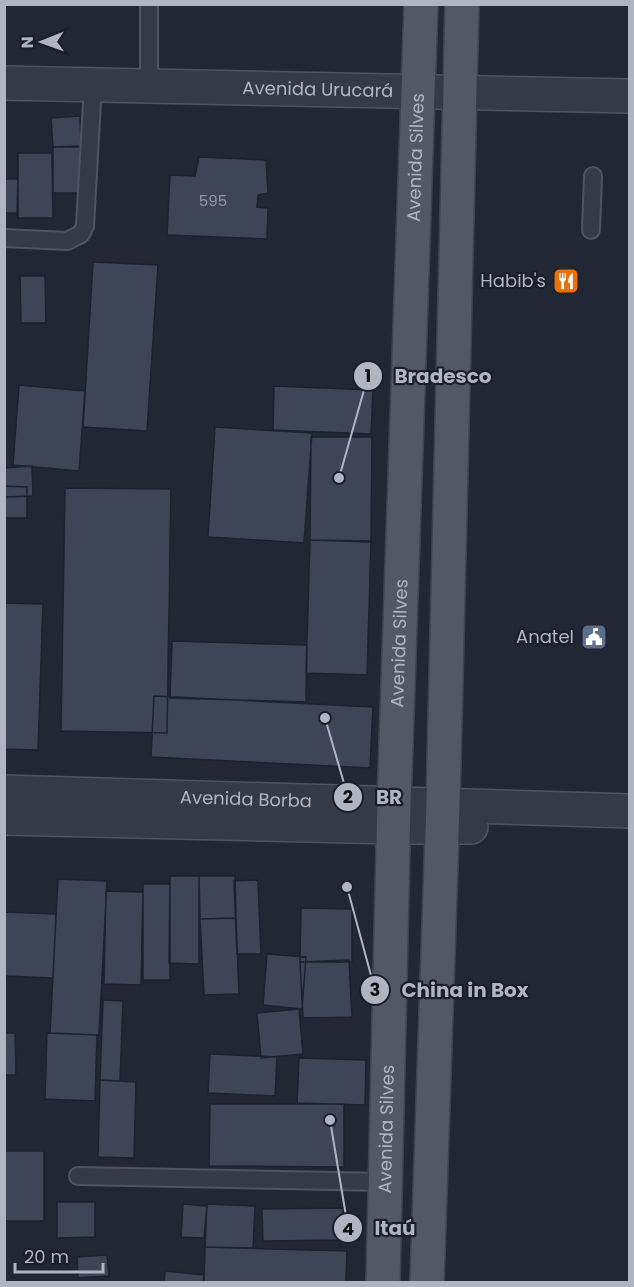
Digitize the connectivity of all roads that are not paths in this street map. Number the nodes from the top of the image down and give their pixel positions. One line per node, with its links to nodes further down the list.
1 (149, 4): 6 (lane)
2 (421, 4): 8 (main road, Avenida Silves)
3 (462, 4): 7 (main road)
4 (4, 82): 5 (street, Avenida Urucará)
5 (93, 84): 6 (street, Avenida Urucará); 12 (lane)
6 (149, 86): 8 (street, Avenida Urucará)
7 (459, 92): 8 (street, Avenida Urucará); 9 (street, Avenida Urucará); 16 (main road)
8 (418, 93): 15 (main road, Avenida Silves)
9 (630, 96)
10 (593, 176): 11 (lane)
11 (591, 231)
12 (4, 238)
13 (4, 792): 15 (street, Avenida Borba)
14 (630, 811): 16 (street, Avenida Borba)
15 (394, 815): 16 (street, Avenida Borba); 17 (street, Avenida Borba); 20 (main road, Avenida Silves)
16 (442, 816): 18 (street, Avenida Borba); 22 (main road)
17 (4, 818)
18 (630, 832)
19 (78, 1176): 20 (lane)
20 (385, 1182): 21 (main road, Avenida Silves)
21 (383, 1282)
22 (427, 1282)

